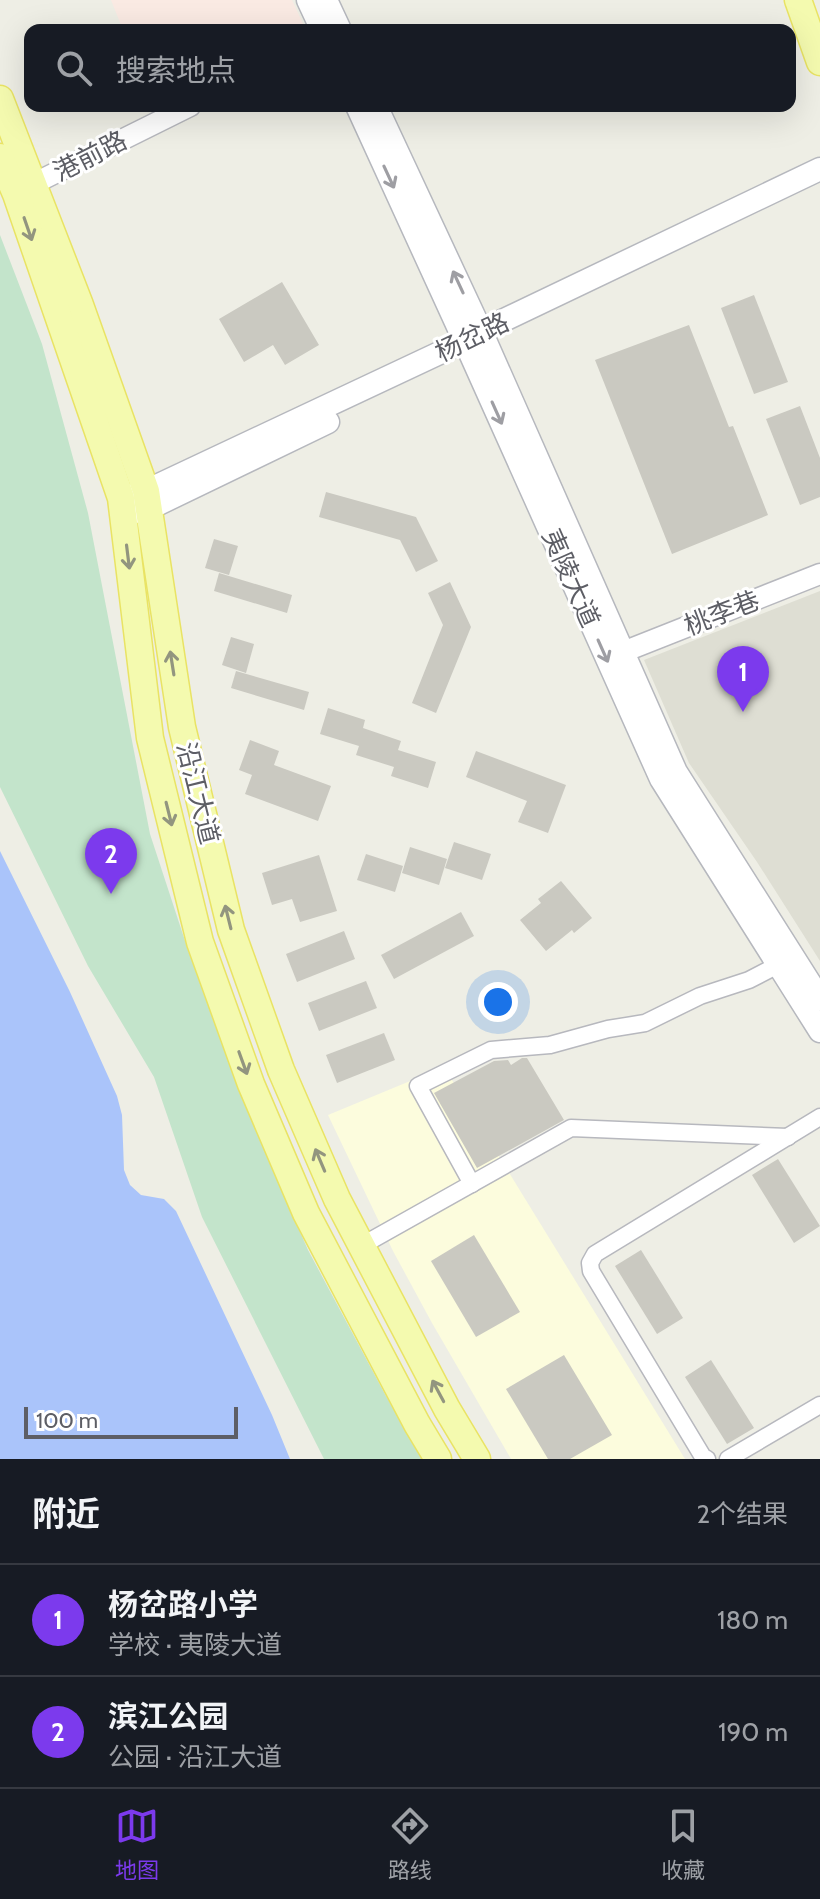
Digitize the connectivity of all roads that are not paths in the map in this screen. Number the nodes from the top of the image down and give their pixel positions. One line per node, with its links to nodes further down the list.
1 (308, 0): 4 (main road)
2 (326, 0): 5 (main road)
3 (798, 0): 6 (main road)
4 (319, 24)
5 (337, 24)
6 (820, 62)
7 (0, 99): 13 (main road, 沿江大道)
8 (178, 112): 13 (street, 港前路)
9 (360, 112): 15 (main road, 夷陵大道, one-way to 15)
10 (379, 112): 15 (main road, 夷陵大道, one-way to 10)
11 (0, 157): 16 (main road, 沿江大道, one-way to 16)
12 (820, 169): 15 (main road, 杨岔路)
13 (33, 184): 16 (main road, 沿江大道)
14 (820, 186): 15 (main road, 杨岔路)
15 (476, 343): 16 (main road, 杨岔路); 18 (main road, 夷陵大道); 19 (main road, 夷陵大道, one-way to 19)
16 (134, 503): 25 (main road, 沿江大道, one-way to 16); 27 (main road, 沿江大道, one-way to 27)
17 (820, 574): 18 (street, 桃李巷)
18 (623, 652): 20 (main road, 夷陵大道)
19 (778, 965): 21 (main road, 夷陵大道); 24 (street)
20 (820, 999)
21 (820, 1031)
22 (820, 1117): 23 (street)
23 (788, 1137): 24 (street); 29 (street)
24 (472, 1184): 25 (street)
25 (361, 1246): 28 (main road, 沿江大道, one-way to 25)
26 (820, 1405): 30 (street)
27 (438, 1459)
28 (477, 1459)
29 (707, 1459)
30 (728, 1459)

